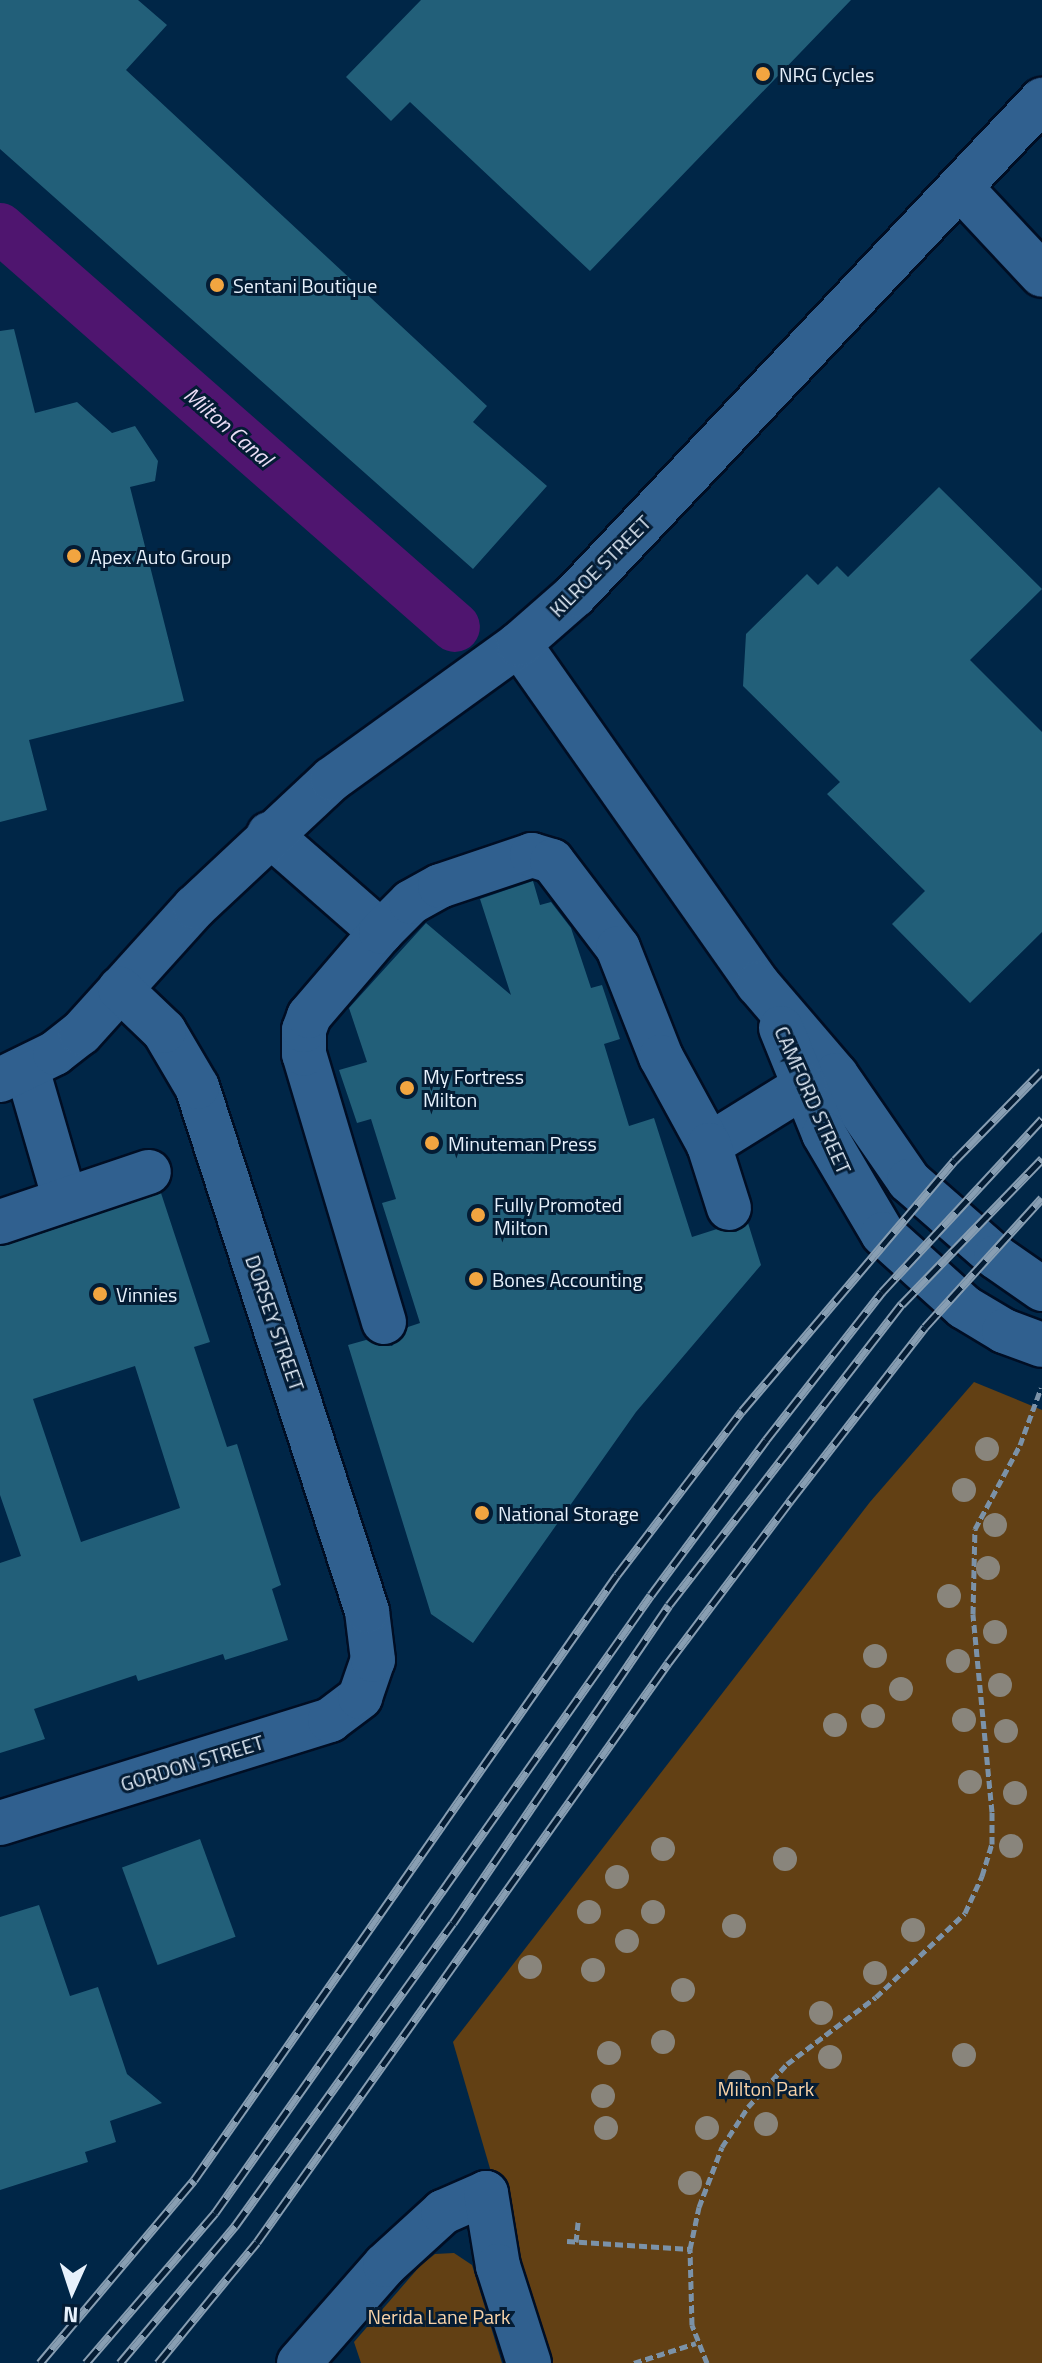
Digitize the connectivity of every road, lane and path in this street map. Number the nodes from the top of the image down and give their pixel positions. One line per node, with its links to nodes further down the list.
1 (1042, 100): 2 (street, KILROE STREET)
2 (960, 187): 3 (street); 4 (street, KILROE STREET)
3 (1042, 275)
4 (519, 644): 5 (street, KILROE STREET); 8 (street, CAMFORD STREET)
5 (269, 834): 6 (street); 7 (street, KILROE STREET)
6 (381, 932): 11 (street); 17 (street)
7 (120, 989): 9 (street, KILROE STREET); 19 (street, DORSEY STREET)
8 (770, 1000): 10 (street, CAMFORD STREET); 16 (street, CAMFORD STREET)
9 (13, 1075): 13 (street)
10 (804, 1086): 11 (street); 18 (street, CAMFORD STREET)
11 (709, 1145): 14 (street)
12 (149, 1172): 13 (street)
13 (65, 1200): 15 (street)
14 (729, 1208)
15 (0, 1222)
16 (1042, 1289)
17 (384, 1322)
18 (1041, 1366): 24 (path)
19 (368, 1682): 20 (street, GORDON STREET)
20 (0, 1823)
21 (578, 2222): 23 (path)
22 (567, 2241): 23 (path)
23 (576, 2242): 24 (path)
24 (690, 2249): 25 (path)
25 (696, 2343): 28 (path); 29 (path)
26 (299, 2363): 27 (street)
27 (529, 2363)
28 (634, 2363)
29 (707, 2363)

